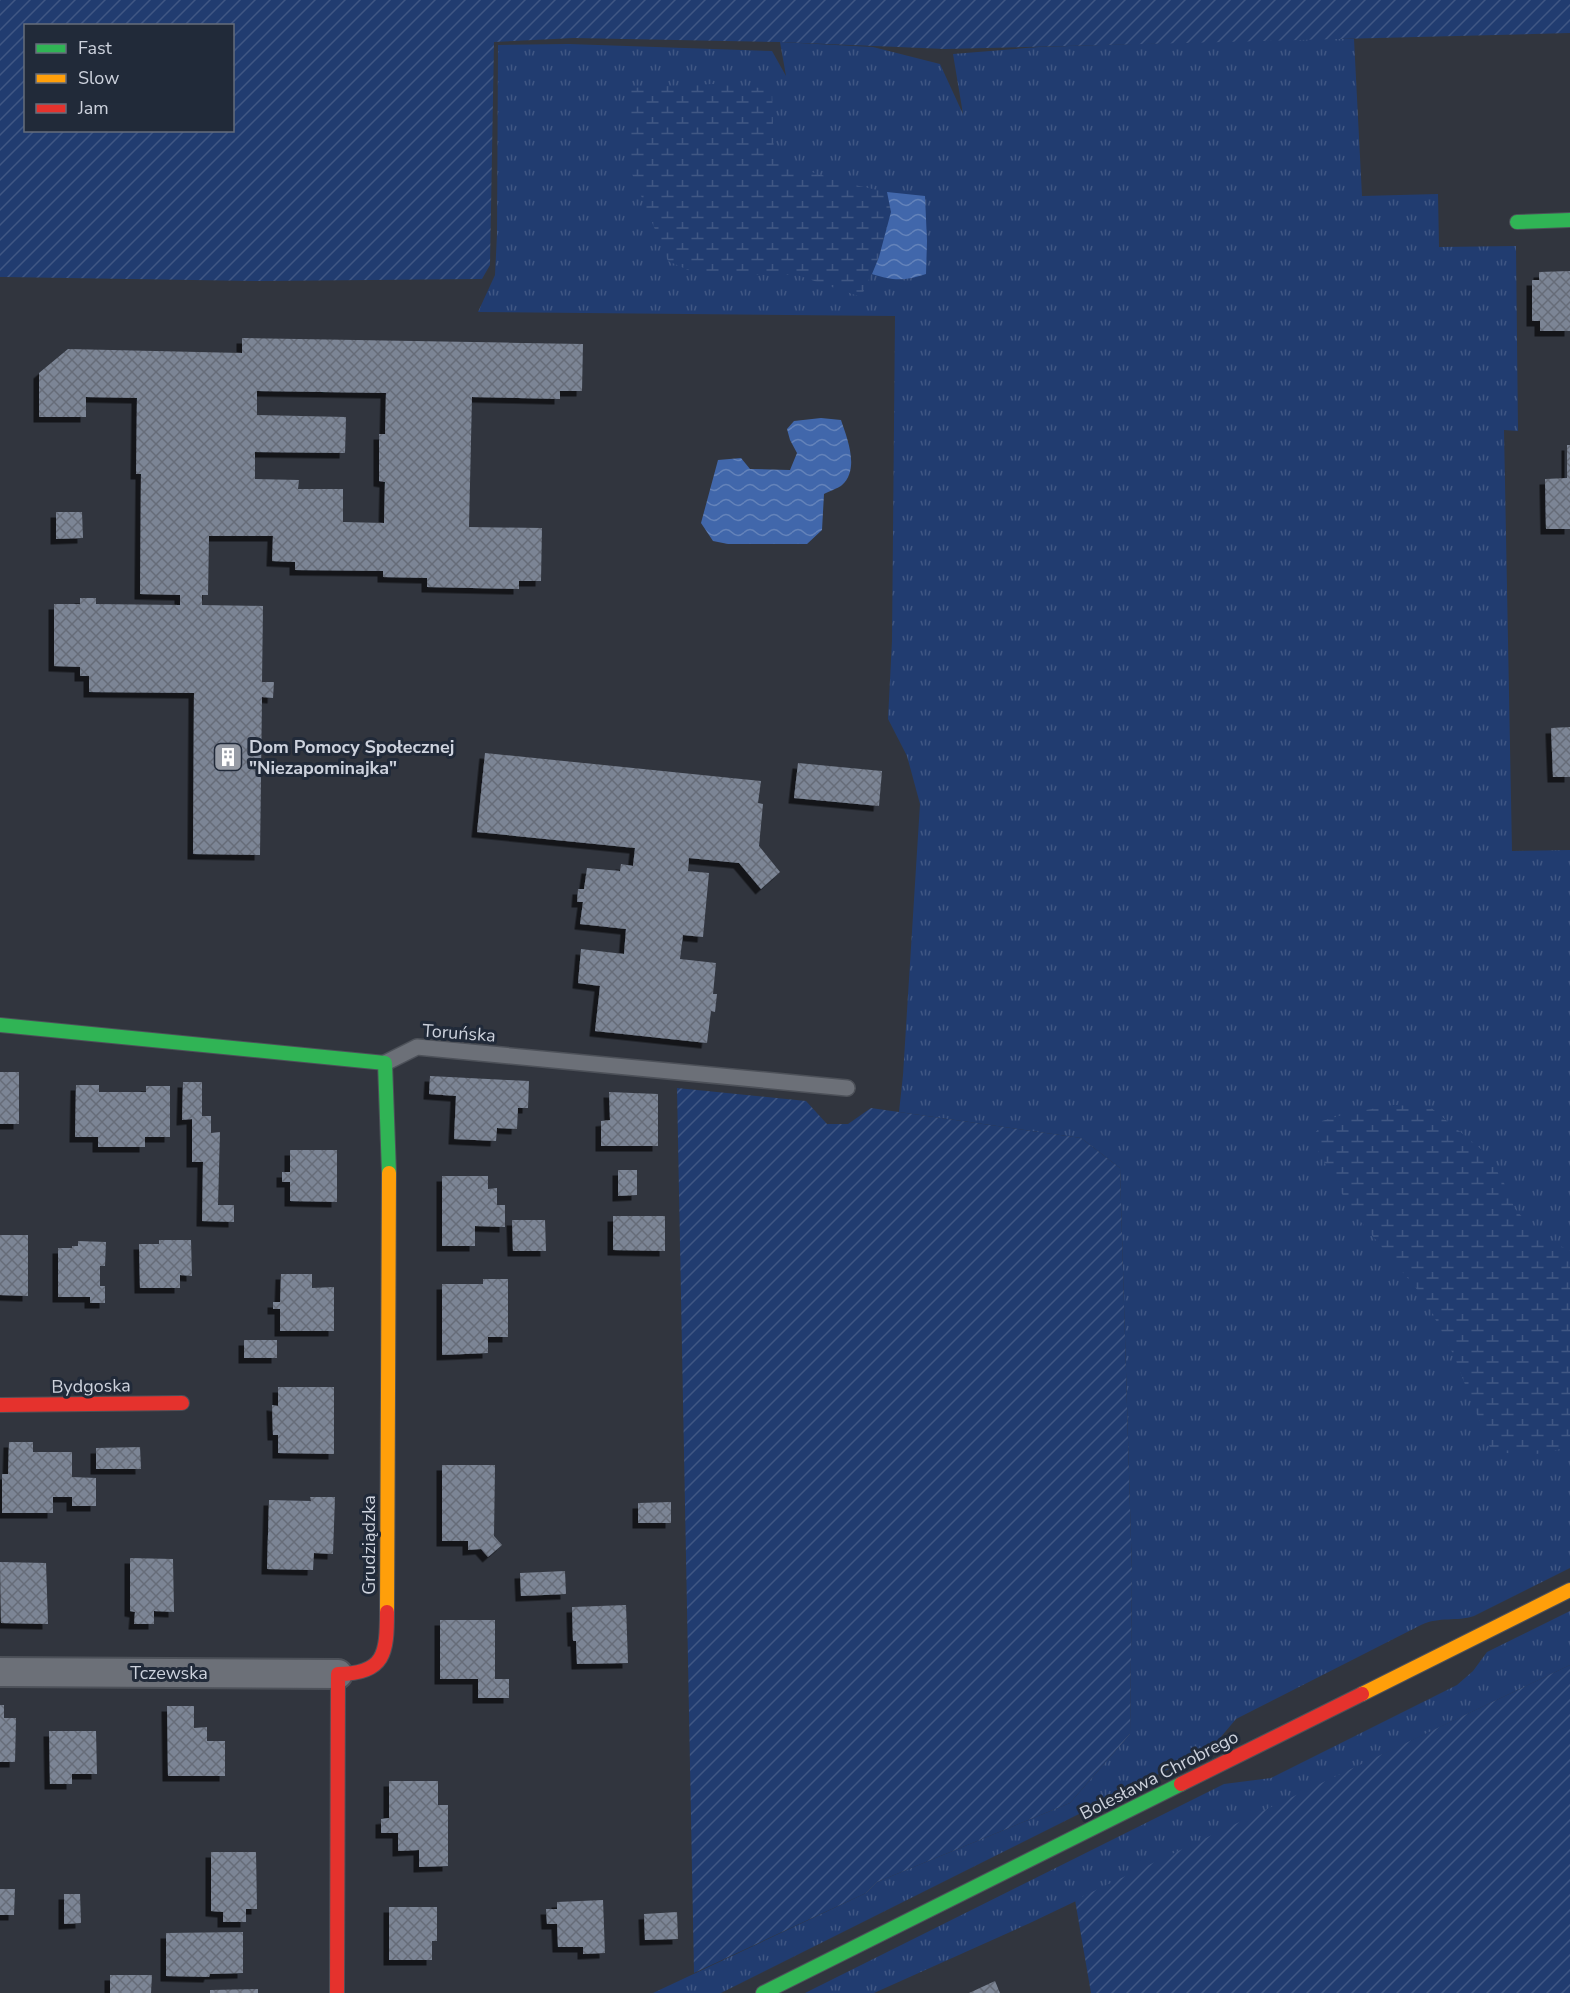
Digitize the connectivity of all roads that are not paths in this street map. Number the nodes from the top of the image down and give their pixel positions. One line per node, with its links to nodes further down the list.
1 (1570, 220): 2 (street)
2 (1517, 222)
3 (0, 1025): 4 (street)
4 (385, 1063): 5 (lane, Toruńska); 10 (street, Grudziądzka)
5 (847, 1088)
6 (182, 1403): 7 (street, Bydgoska)
7 (0, 1405)
8 (1570, 1590): 12 (street, Bolesława Chrobrego)
9 (0, 1672): 10 (street, Tczewska)
10 (338, 1674): 11 (street)
11 (337, 1993)
12 (763, 1993)

